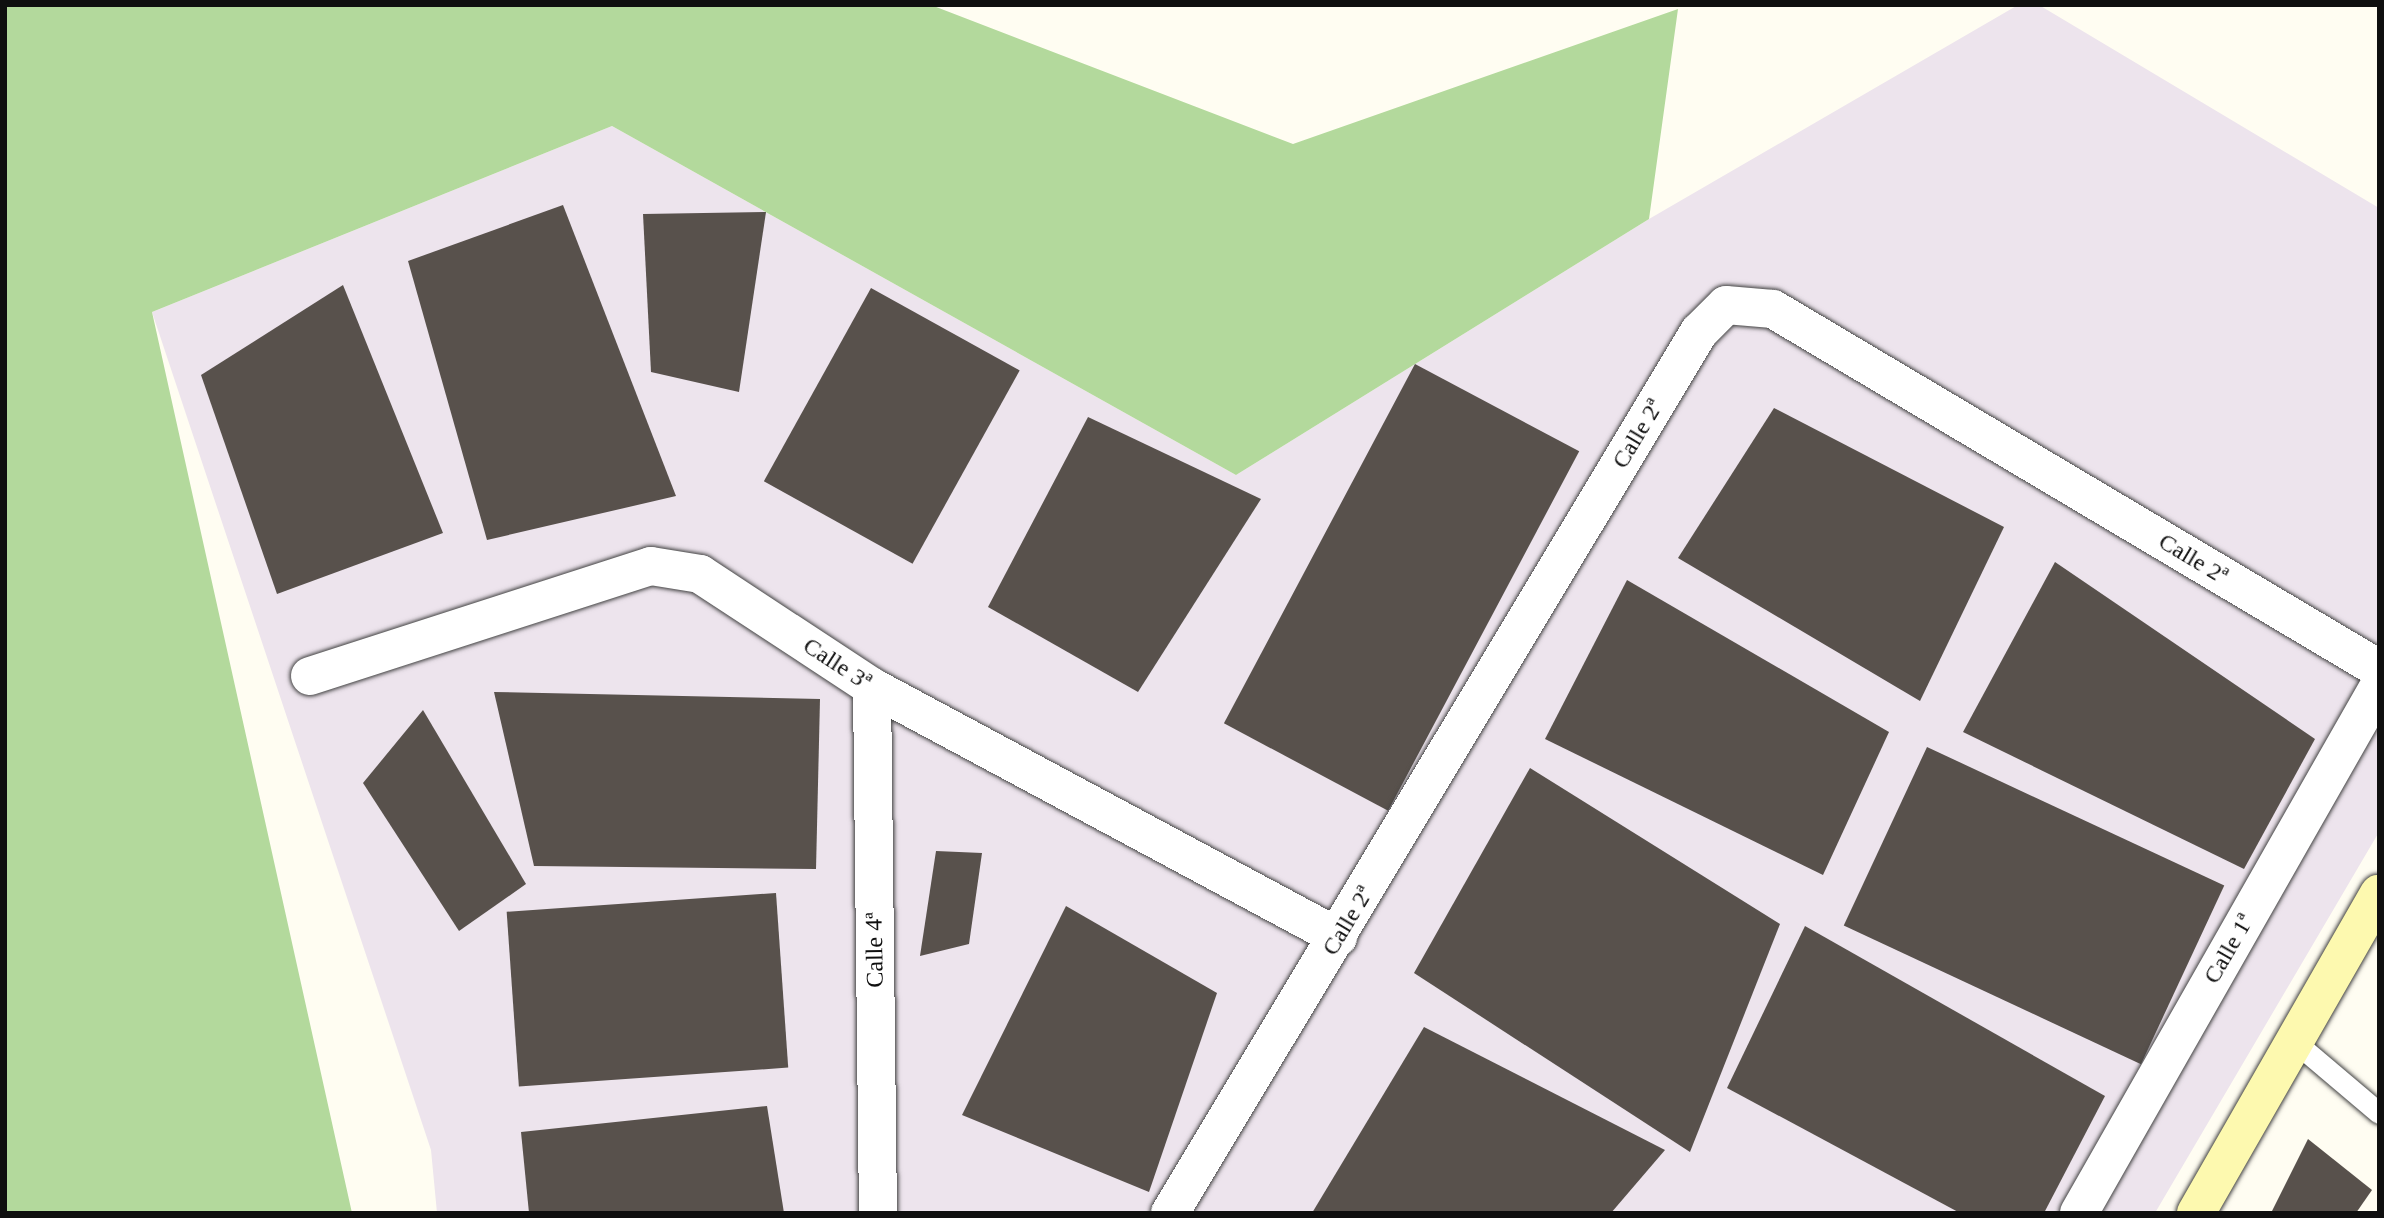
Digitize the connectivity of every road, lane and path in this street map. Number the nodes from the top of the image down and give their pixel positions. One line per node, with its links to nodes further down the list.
1 (2379, 669): 6 (street, Calle 2ª)
2 (310, 676): 4 (street, Calle 3ª)
3 (2379, 686): 11 (street, Calle 1ª)
4 (872, 687): 6 (street, Calle 3ª); 9 (street, Calle 4ª)
5 (2379, 894): 7 (street)
6 (1338, 937): 10 (street, Calle 2ª)
7 (2294, 1041): 8 (lane); 12 (street)
8 (2379, 1113)
9 (878, 1213)
10 (1170, 1213)
11 (2079, 1213)
12 (2196, 1213)

